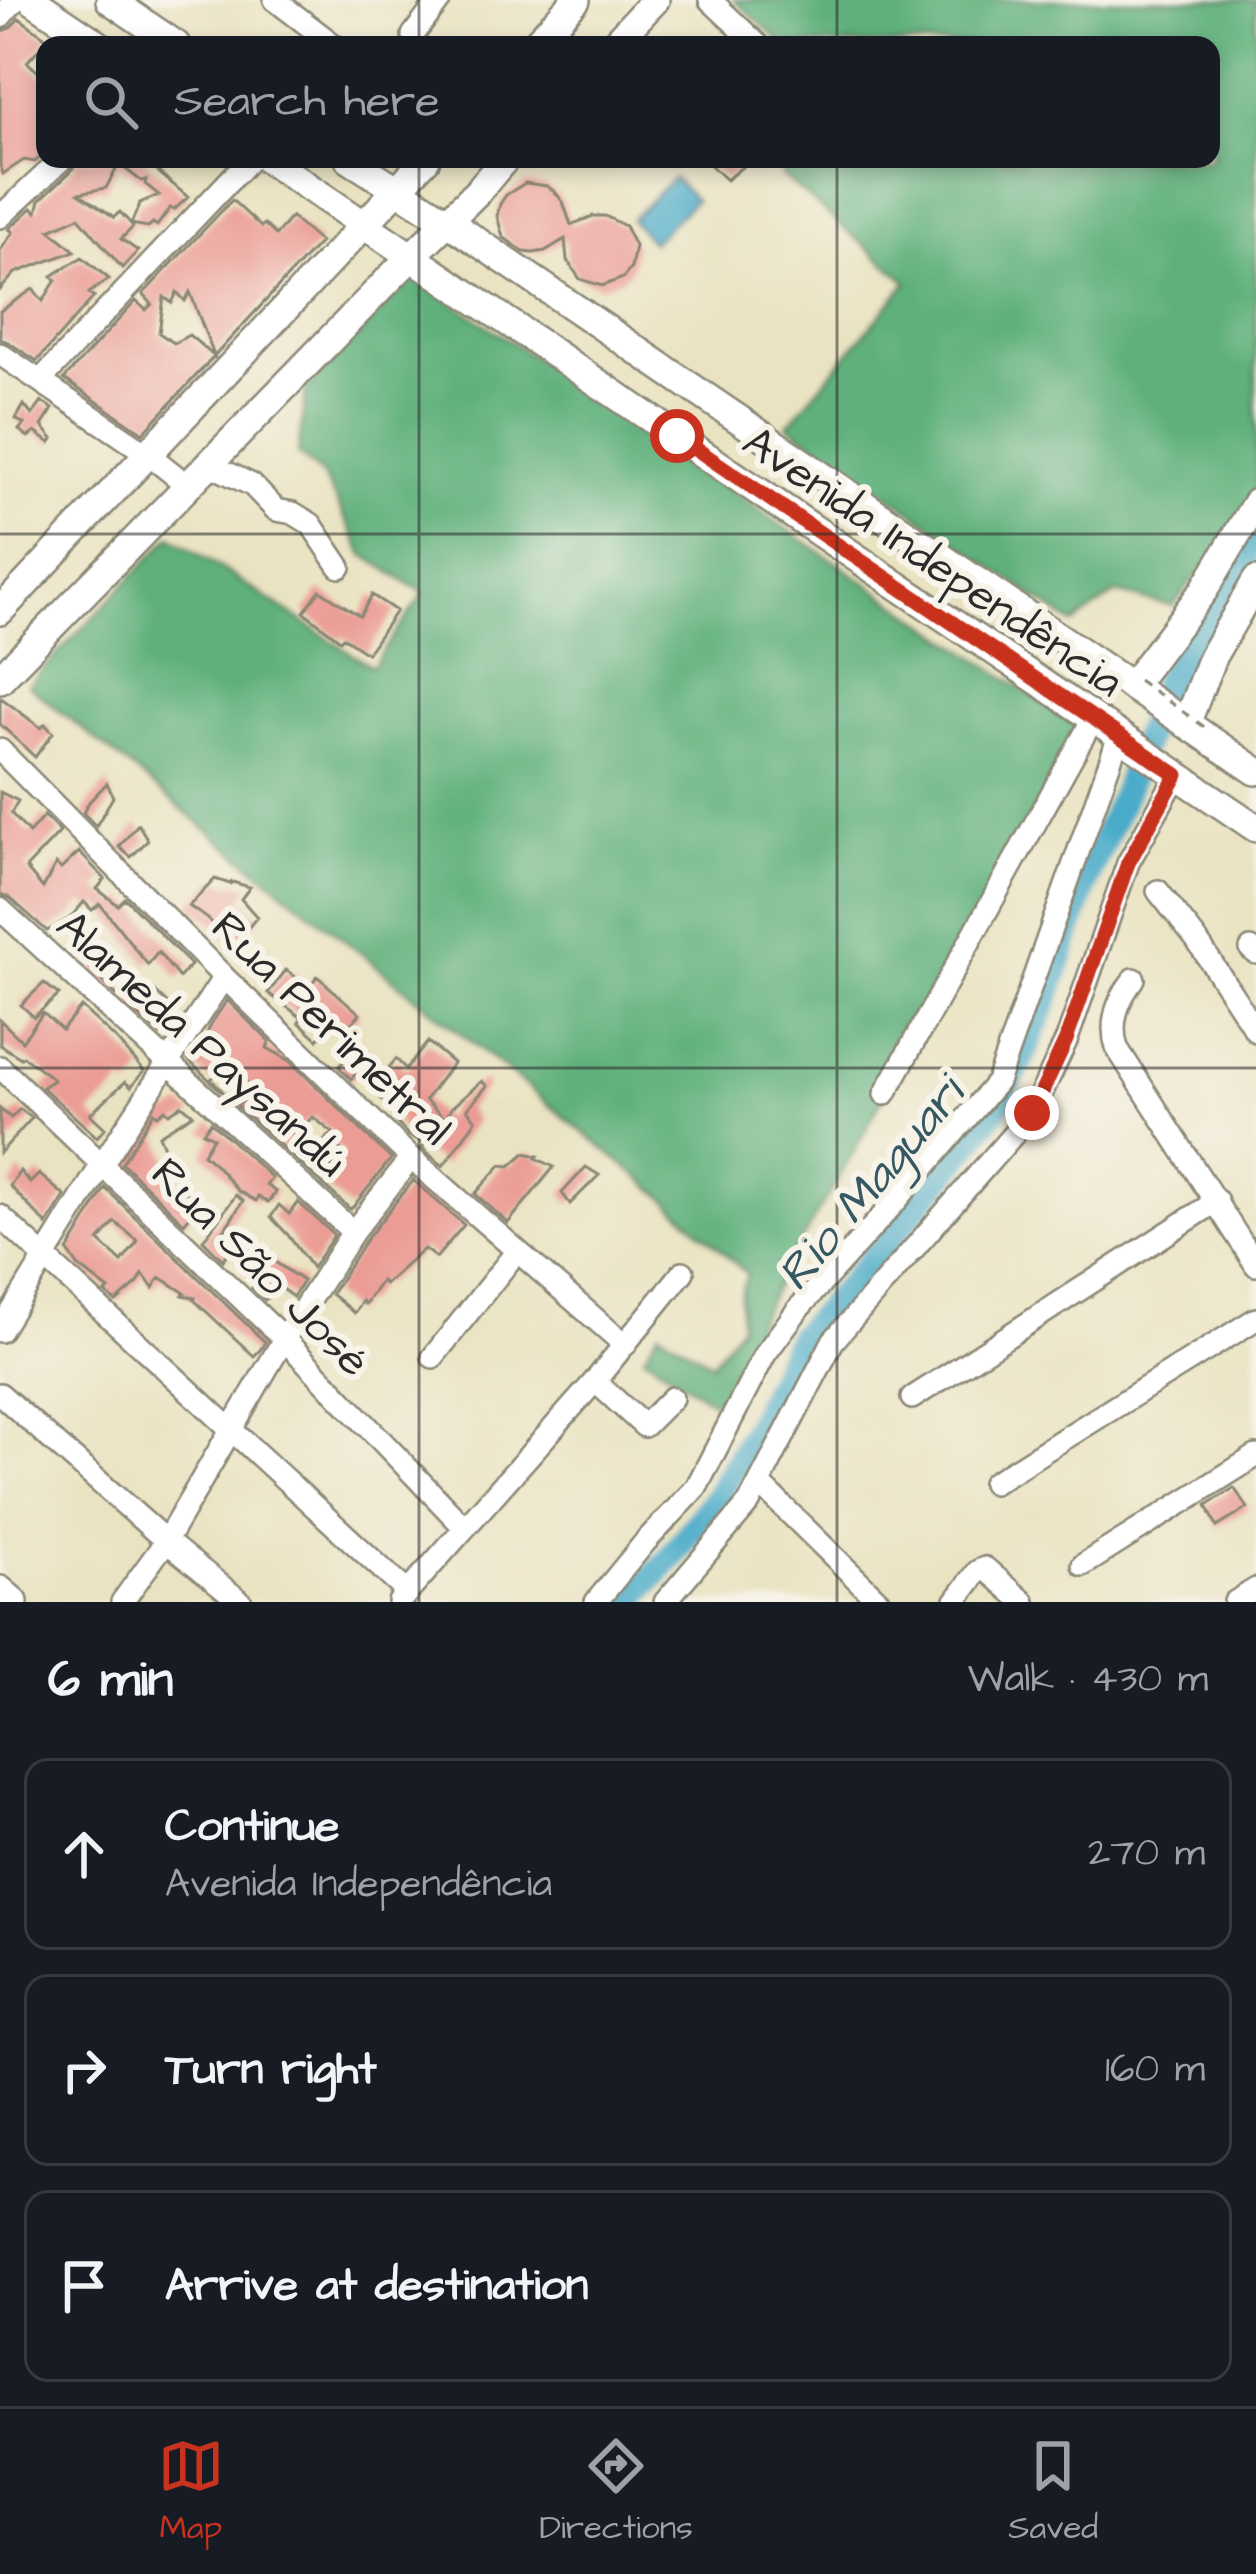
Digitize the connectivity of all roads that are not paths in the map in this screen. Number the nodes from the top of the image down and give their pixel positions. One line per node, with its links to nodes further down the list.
1 (15, 0): 9 (street)
2 (32, 0): 11 (main road)
3 (274, 0): 14 (street)
4 (440, 0): 10 (street)
5 (656, 0): 16 (main road)
6 (710, 0): 17 (street)
7 (562, 4): 15 (main road)
8 (117, 6): 12 (main road); 13 (main road)
9 (0, 17)
10 (412, 35)
11 (85, 36)
12 (102, 36)
13 (162, 36)
14 (322, 36)
15 (540, 36)
16 (622, 36)
17 (748, 36)
18 (53, 168): 25 (street)
19 (241, 168): 30 (street)
20 (280, 168): 27 (main road, Avenida Independência)
21 (363, 168): 24 (main road, Avenida Independência)
22 (418, 168): 24 (main road)
23 (488, 168): 26 (main road)
24 (397, 190): 26 (main road, Avenida Independência); 27 (main road)
25 (0, 218)
26 (447, 221): 28 (main road); 31 (main road, Avenida Independência)
27 (364, 224): 28 (main road, Avenida Independência); 33 (main road)
28 (413, 256): 32 (main road, Avenida Independência); 34 (main road)
29 (0, 354): 30 (street)
30 (40, 381): 33 (street)
31 (722, 410): 32 (main road); 41 (main road, Avenida Independência)
32 (677, 436): 42 (main road, Avenida Independência)
33 (148, 454): 35 (street); 39 (main road)
34 (209, 464): 35 (main road); 37 (street)
35 (188, 485): 40 (main road)
36 (1256, 503): 41 (main road)
37 (340, 567)
38 (1256, 581): 43 (main road)
39 (0, 611)
40 (0, 680)
41 (1135, 683): 43 (main road, Avenida Independência, bridge)
42 (1093, 719): 44 (main road, Avenida Independência); 56 (street)
43 (1191, 724): 46 (main road, Avenida Independência)
44 (1124, 740): 47 (main road, Avenida Independência); 88 (street)
45 (0, 751): 51 (street, Rua Perimetral)
46 (1252, 763)
47 (1171, 771): 48 (main road, Avenida Independência); 77 (street)
48 (1256, 828)
49 (1158, 891): 53 (street)
50 (0, 909): 54 (street, Alameda Paysandú)
51 (224, 977): 54 (street); 57 (street, Rua Perimetral)
52 (1134, 979): 59 (street)
53 (1256, 1030)
54 (168, 1061): 58 (street); 61 (street, Alameda Paysandú)
55 (0, 1067): 58 (street, Rua São José)
56 (885, 1094)
57 (411, 1158): 61 (street); 62 (street, Rua Perimetral)
58 (102, 1164): 63 (street); 68 (street, Rua São José)
59 (1217, 1201): 64 (street); 74 (street)
60 (0, 1216): 63 (street)
61 (353, 1232): 68 (street)
62 (517, 1251): 69 (street, Rua Perimetral); 70 (street)
63 (44, 1257): 67 (street); 75 (street)
64 (1256, 1265)
65 (683, 1272): 69 (street)
66 (1256, 1319): 78 (street)
67 (0, 1330)
68 (284, 1340): 75 (street); 79 (street, Rua São José)
69 (625, 1345): 71 (street)
70 (433, 1358)
71 (595, 1381): 73 (street); 79 (street)
72 (0, 1394): 80 (street)
73 (672, 1398)
74 (912, 1398)
75 (231, 1429): 80 (street); 84 (street)
76 (1252, 1466): 81 (street)
77 (760, 1484): 89 (street); 90 (street)
78 (993, 1484)
79 (464, 1527): 84 (street)
80 (166, 1540): 86 (street); 87 (street)
81 (1083, 1565)
82 (1256, 1589): 93 (street)
83 (0, 1590): 85 (main road)
84 (403, 1597)
85 (14, 1602)
86 (122, 1602)
87 (241, 1602)
88 (596, 1602)
89 (665, 1602)
90 (880, 1602)
91 (955, 1602): 92 (street)
92 (1024, 1602)
93 (1235, 1602)

